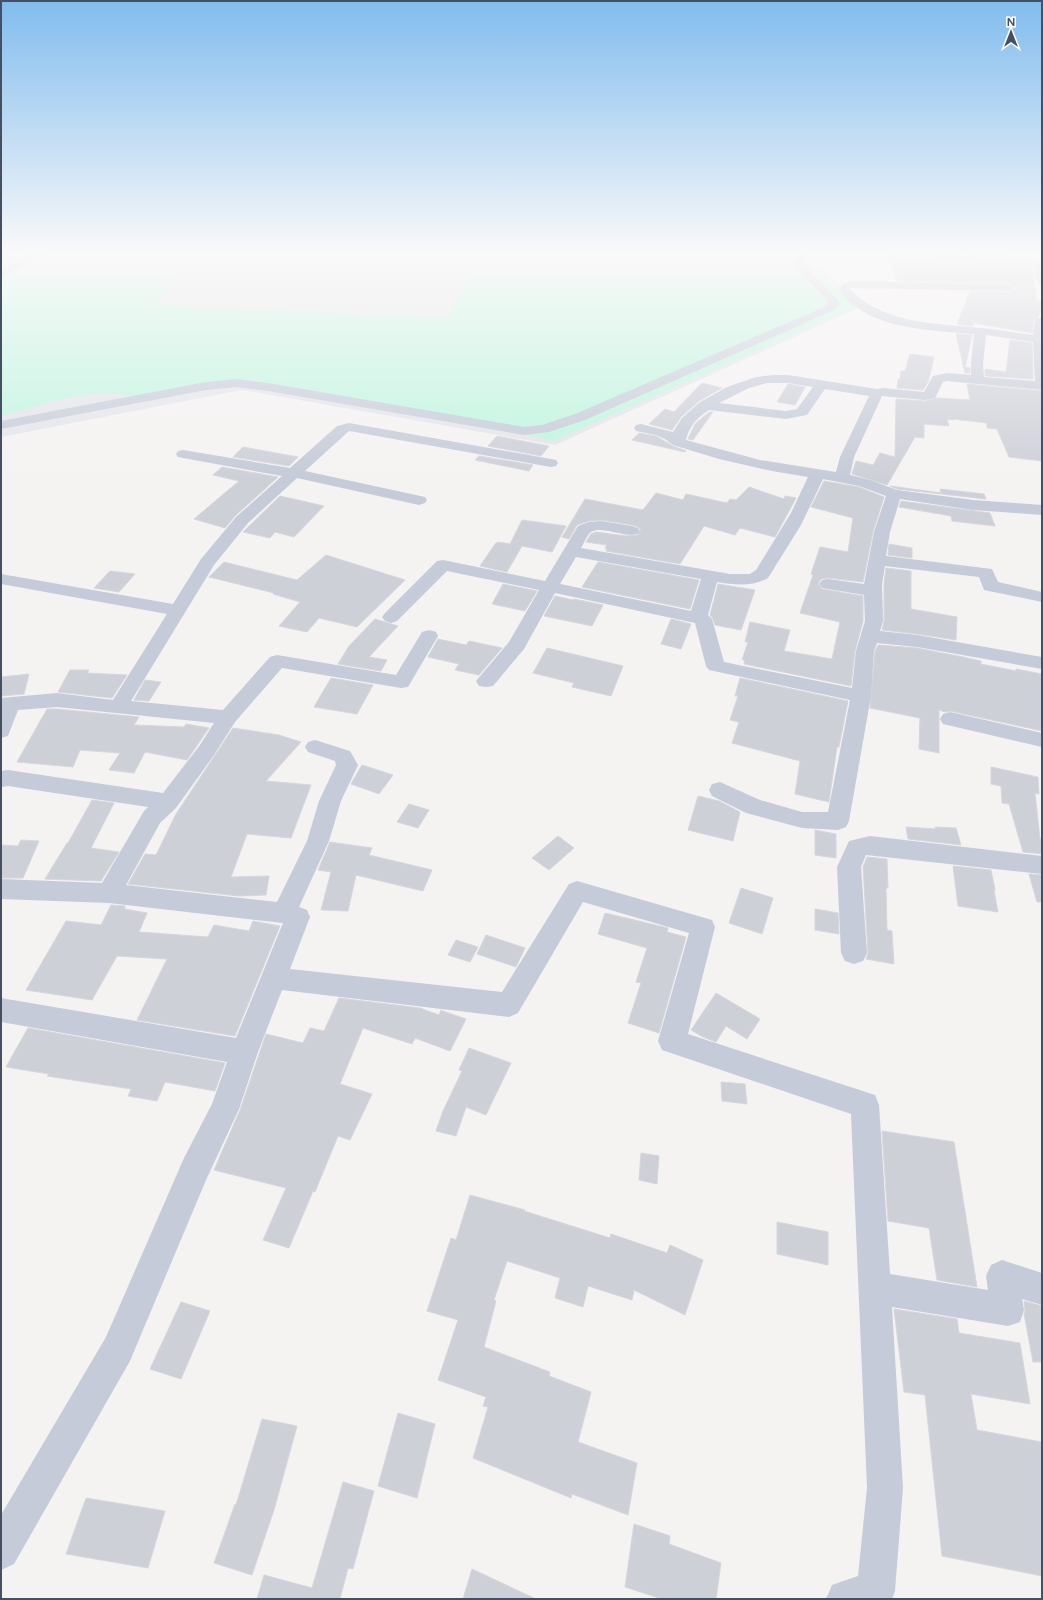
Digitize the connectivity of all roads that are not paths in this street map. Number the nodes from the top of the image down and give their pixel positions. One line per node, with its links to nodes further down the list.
1 (783, 329): 11 (street)
2 (959, 329): 4 (street)
3 (1041, 329): 5 (street)
4 (980, 331): 5 (street); 6 (street)
5 (1040, 340): 8 (street)
6 (978, 379): 8 (street); 9 (street)
7 (822, 384): 9 (street); 10 (street); 10 (street)
8 (1042, 386)
9 (877, 393): 18 (street)
10 (705, 405): 13 (street)
11 (1, 425)
12 (641, 428): 13 (street)
13 (678, 442): 17 (street)
14 (183, 454): 16 (street)
15 (552, 463): 16 (street)
16 (293, 474): 20 (street); 31 (street)
17 (817, 474): 18 (street); 25 (street)
18 (842, 476): 19 (street)
19 (894, 494): 21 (street); 24 (street)
20 (419, 500)
21 (1042, 510)
22 (632, 531): 23 (street)
23 (571, 551): 25 (street); 28 (street)
24 (877, 560): 29 (street); 30 (street)
25 (710, 576): 33 (street)
26 (1, 579): 31 (street)
27 (828, 584): 29 (street)
28 (550, 587): 32 (street); 33 (street); 37 (street)
29 (874, 591): 35 (street)
30 (1042, 597)
31 (178, 610): 40 (street)
32 (391, 618)
33 (698, 618): 38 (street)
34 (429, 636): 41 (street)
35 (869, 636): 36 (street); 38 (street)
36 (1042, 663)
37 (486, 681)
38 (861, 696): 47 (street)
39 (5, 704): 40 (street); 43 (street)
40 (118, 707): 41 (street)
41 (228, 717): 48 (street)
42 (950, 719): 44 (street)
43 (1, 731)
44 (1042, 740)
45 (315, 747): 52 (street)
46 (1, 779): 48 (street)
47 (720, 790)
48 (168, 802): 51 (street)
49 (1042, 864): 53 (street)
50 (1, 889): 51 (street)
51 (109, 893): 52 (street)
52 (284, 913): 54 (street)
53 (854, 953)
54 (274, 978): 56 (street); 57 (street)
55 (1, 1010): 56 (street)
56 (244, 1052): 59 (street)
57 (875, 1288): 58 (street); 60 (street)
58 (1042, 1288)
59 (1, 1551)
60 (846, 1599)

